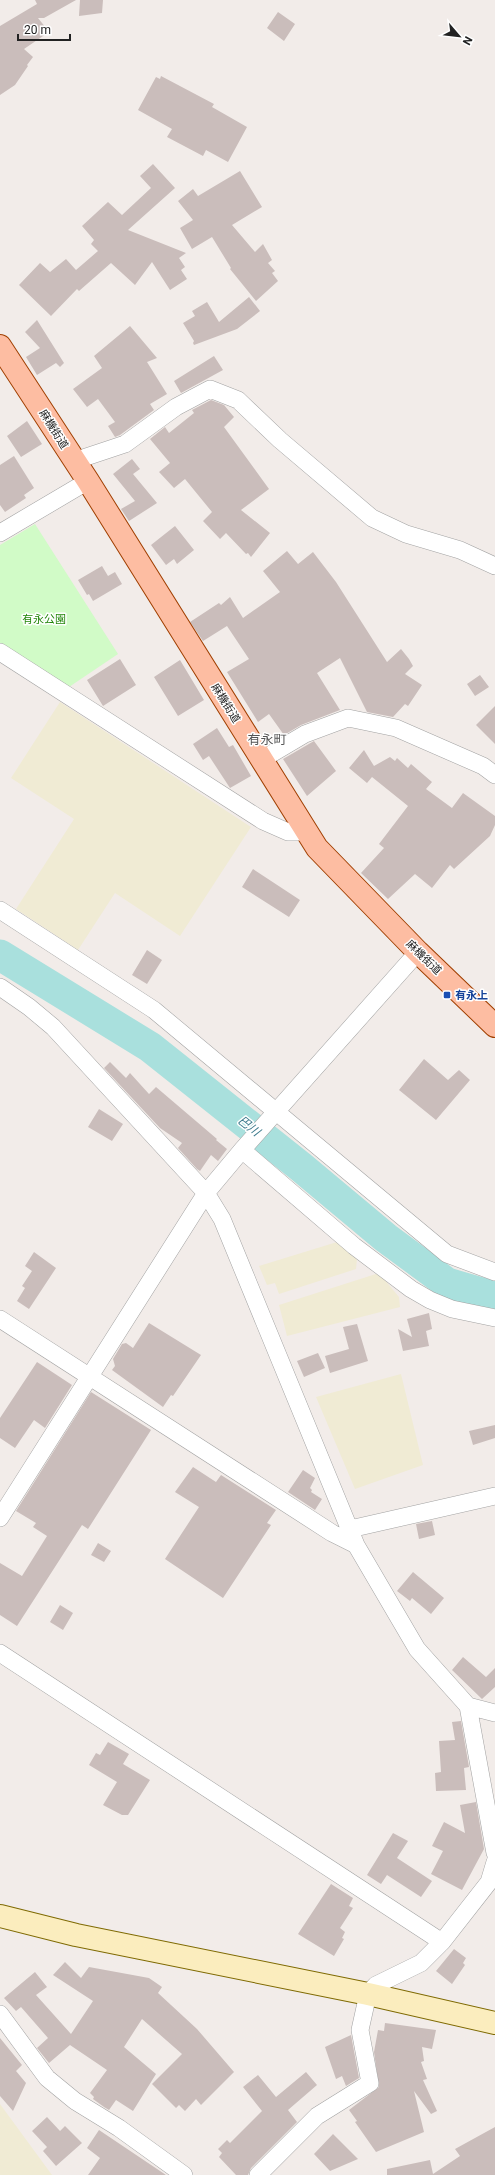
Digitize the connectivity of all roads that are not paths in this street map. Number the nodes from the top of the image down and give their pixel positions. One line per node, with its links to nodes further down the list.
1 (0, 346): 2 (main road, 麻機街道)
2 (74, 461): 3 (main road, 麻機街道); 5 (street)
3 (88, 481): 4 (street); 7 (main road, 麻機街道)
4 (0, 533)
5 (495, 566)
6 (0, 652): 9 (street)
7 (261, 760): 8 (street); 9 (main road, 麻機街道)
8 (495, 775)
9 (306, 832): 11 (main road, 麻機街道)
10 (0, 910): 14 (street)
11 (418, 952): 13 (main road, 麻機街道); 14 (street)
12 (0, 987): 16 (street)
13 (495, 1026)
14 (277, 1112): 15 (street); 17 (street)
15 (242, 1150): 16 (street); 18 (street)
16 (206, 1193): 20 (street); 23 (street)
17 (495, 1272)
18 (495, 1318)
19 (0, 1319): 20 (street)
20 (89, 1377): 22 (street); 24 (street)
21 (495, 1496): 23 (street)
22 (0, 1518)
23 (350, 1529): 24 (street)
24 (356, 1545): 26 (street)
25 (0, 1653): 31 (street)
26 (468, 1706): 27 (street); 28 (street)
27 (495, 1713)
28 (495, 1853)
29 (495, 1862): 31 (street)
30 (0, 1916): 32 (street)
31 (442, 1942): 32 (street)
32 (368, 1994): 34 (street); 36 (street)
33 (0, 2014): 35 (street)
34 (495, 2023)
35 (183, 2175)
36 (258, 2175)

